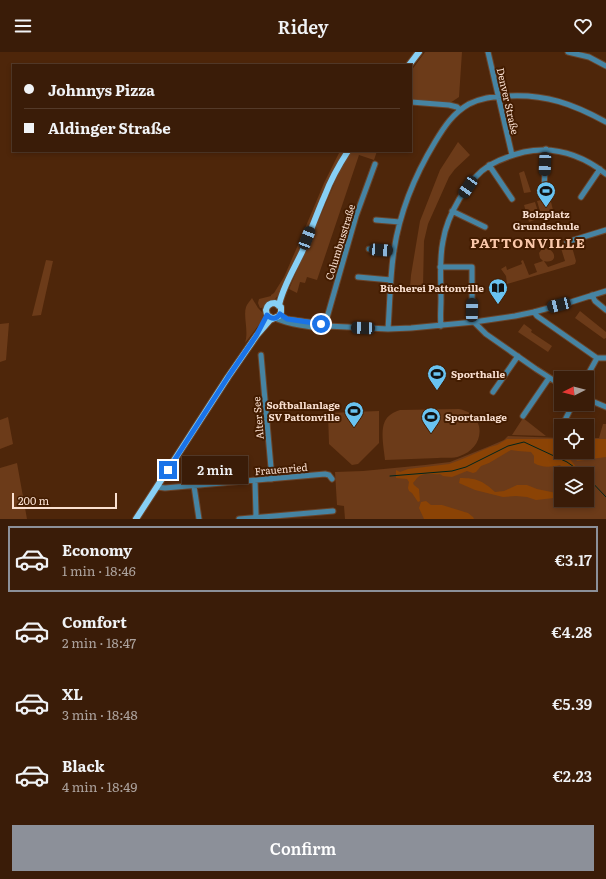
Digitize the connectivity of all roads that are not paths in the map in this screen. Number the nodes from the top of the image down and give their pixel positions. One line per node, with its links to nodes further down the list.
1 (419, 52): 5 (main road)
2 (488, 52): 7 (street, Denver Straße)
3 (568, 52): 4 (street)
4 (589, 54): 6 (street)
5 (410, 64)
6 (606, 66)
7 (498, 96): 9 (street); 10 (street); 13 (street, Denver Straße)
8 (412, 102): 9 (street)
9 (460, 110): 23 (street)
10 (606, 122)
11 (546, 149): 13 (street); 16 (street); 18 (street)
12 (347, 152): 32 (main road)
13 (512, 155): 15 (street)
14 (375, 164): 41 (street, Columbusstraße)
15 (489, 165): 20 (street); 21 (street)
16 (600, 169): 17 (street); 19 (street)
17 (606, 174)
18 (544, 190)
19 (581, 197)
20 (512, 199)
21 (452, 210): 24 (street); 29 (street)
22 (376, 220): 23 (street)
23 (400, 222): 28 (street)
24 (484, 227)
25 (606, 230): 26 (street)
26 (567, 242)
27 (369, 249): 28 (street)
28 (394, 251): 31 (street)
29 (440, 267): 40 (street); 42 (street)
30 (358, 277): 31 (street)
31 (391, 280): 43 (street)
32 (284, 290): 35 (main road); 36 (main road)
33 (606, 291): 34 (street)
34 (592, 295): 37 (street); 38 (street)
35 (273, 303): 36 (main road); 39 (main road)
36 (279, 306): 39 (main road)
37 (606, 310)
38 (534, 312): 40 (street); 46 (street)
39 (274, 316): 41 (street); 59 (main road)
40 (474, 322): 42 (street); 45 (street)
41 (327, 326): 43 (street)
42 (441, 326): 43 (street)
43 (388, 328)
44 (262, 355): 55 (street, Alter See)
45 (518, 356): 49 (street); 51 (street)
46 (597, 358): 47 (street); 48 (street)
47 (606, 358)
48 (590, 371)
49 (549, 378): 50 (street); 54 (street)
50 (554, 381)
51 (493, 392)
52 (594, 402): 53 (street)
53 (606, 407)
54 (523, 416)
55 (272, 479): 56 (street, Frauenried); 57 (street, Frauenried)
56 (332, 479)
57 (255, 481): 58 (street, Frauenried); 61 (street)
58 (194, 486): 59 (street, Frauenried); 63 (street)
59 (157, 487): 62 (main road)
60 (333, 511): 61 (street)
61 (255, 518): 64 (street)
62 (136, 519)
63 (199, 519)
64 (239, 519)

